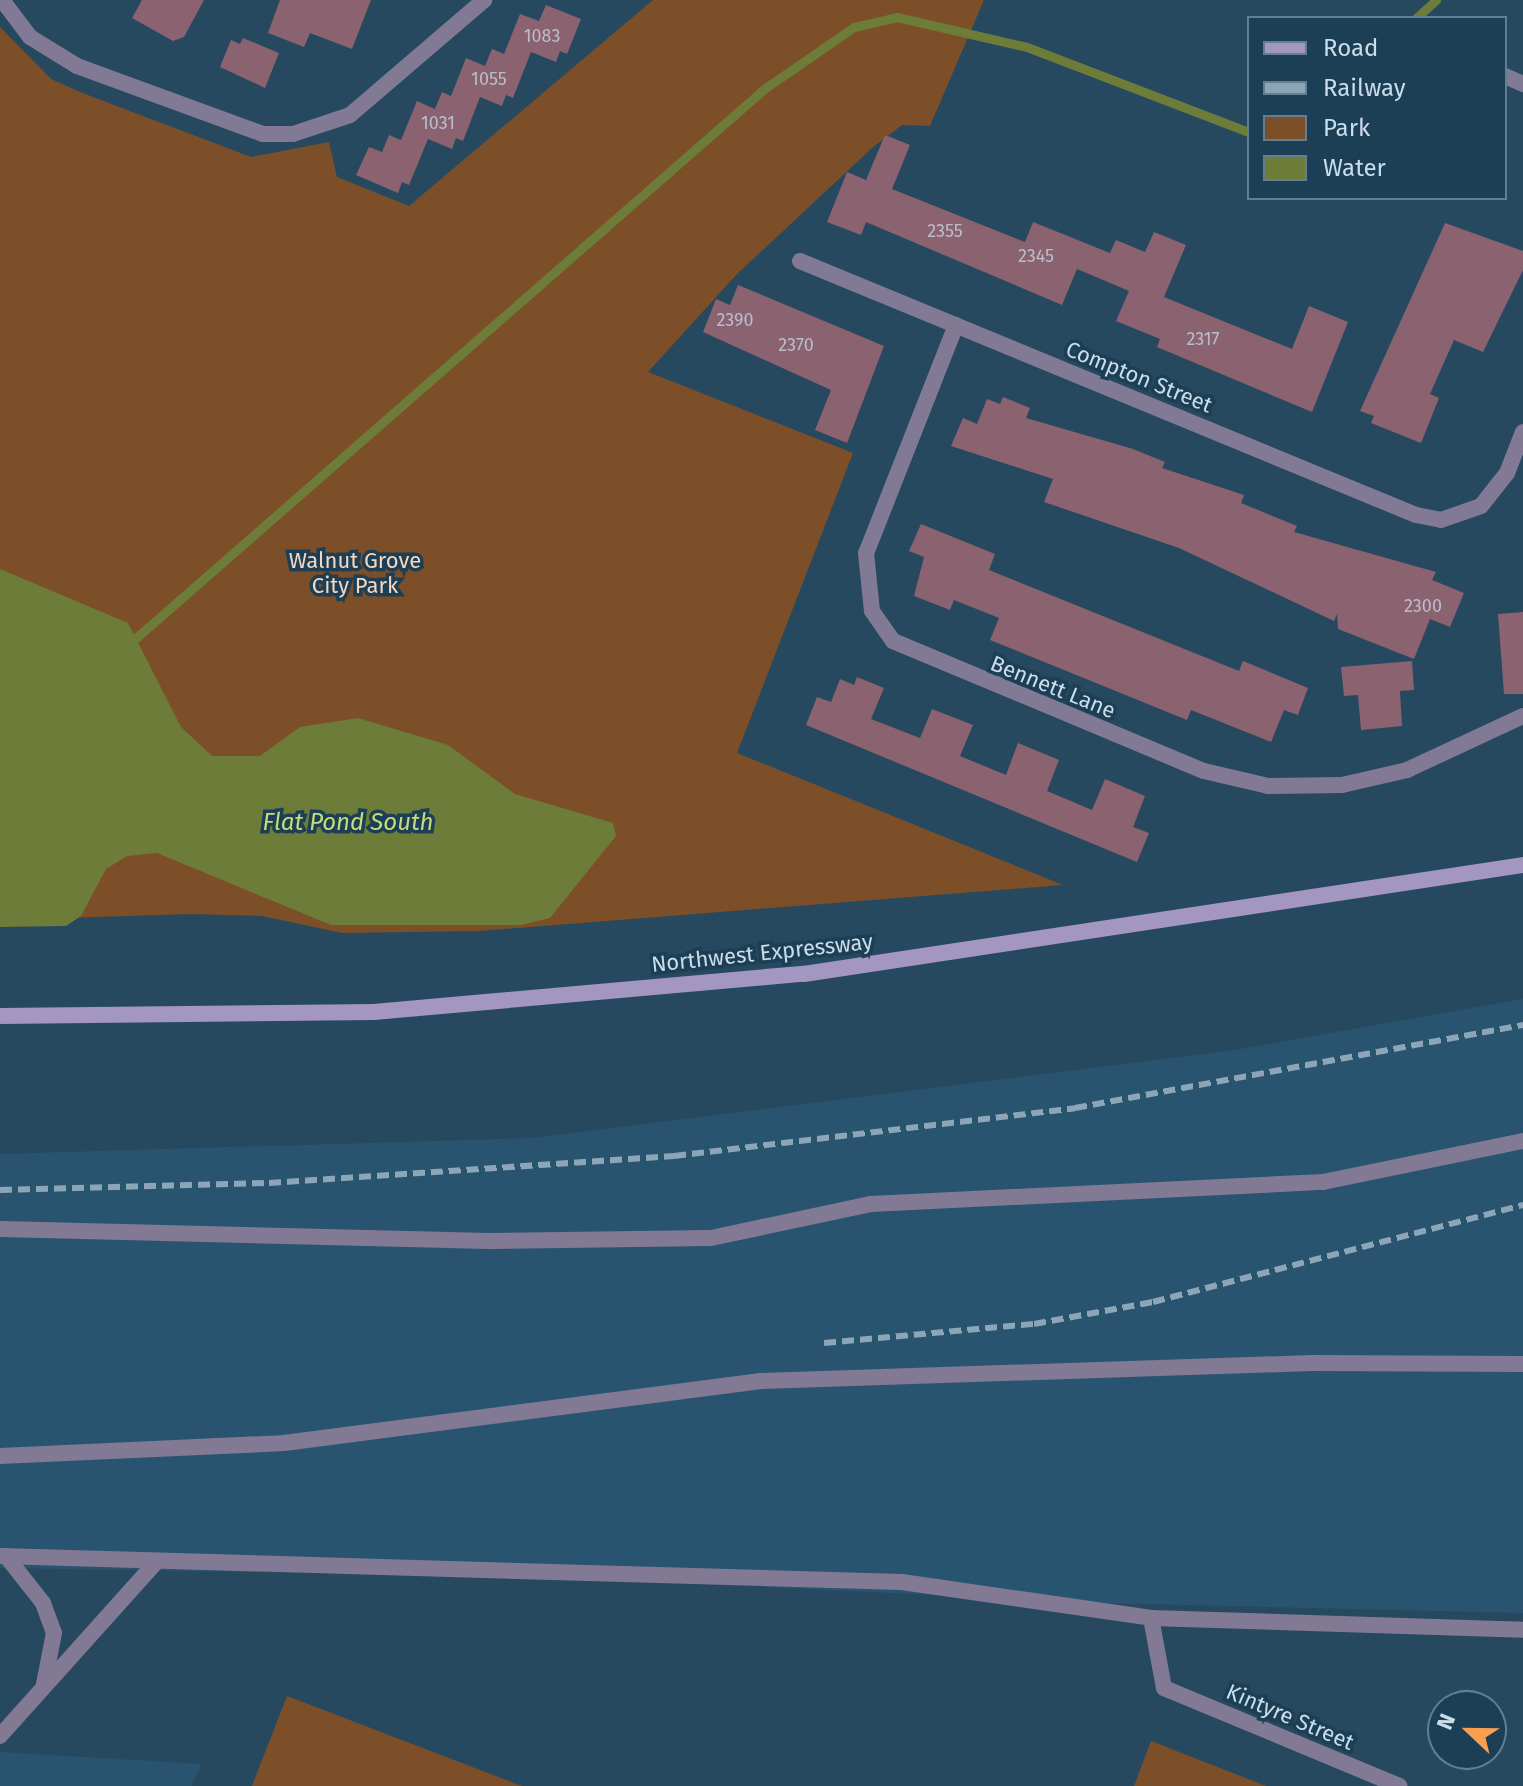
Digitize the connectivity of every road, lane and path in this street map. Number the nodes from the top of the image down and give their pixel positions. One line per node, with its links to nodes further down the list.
1 (2, 0): 2 (street)
2 (484, 0)
3 (800, 261): 4 (street, Compton Street)
4 (956, 325): 5 (street, Compton Street); 6 (street, Bennett Lane)
5 (1523, 432)
6 (1523, 716)
7 (1523, 865): 8 (main road, Northwest Expressway)
8 (0, 1016)
9 (1523, 1141): 10 (street)
10 (0, 1229)
11 (1523, 1364): 12 (street)
12 (0, 1456)
13 (3, 1556): 14 (street); 17 (street)
14 (157, 1561): 15 (street); 17 (street)
15 (1151, 1618): 16 (street); 19 (street, Kintyre Street)
16 (1523, 1630)
17 (43, 1689): 18 (street)
18 (0, 1736)
19 (1399, 1786)

